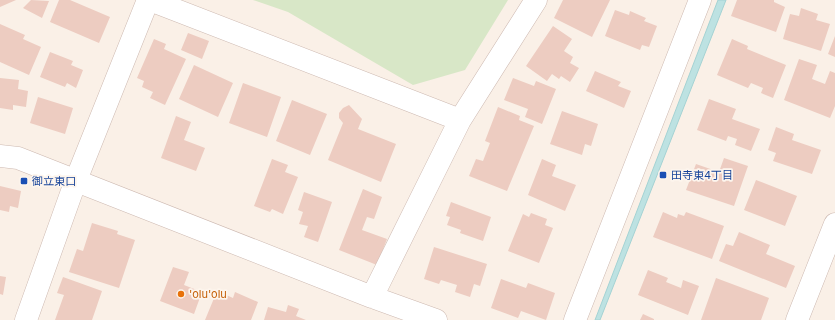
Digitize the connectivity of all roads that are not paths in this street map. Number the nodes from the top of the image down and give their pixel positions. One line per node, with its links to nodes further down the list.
1 (149, 0): 4 (street); 6 (street)
2 (536, 0): 4 (street)
3 (700, 0): 11 (street)
4 (460, 120): 8 (street)
5 (0, 156): 6 (street)
6 (76, 180): 8 (street); 9 (street)
7 (835, 224): 12 (street)
8 (372, 297): 10 (street)
9 (26, 320)
10 (436, 320)
11 (575, 320)
12 (797, 320)

